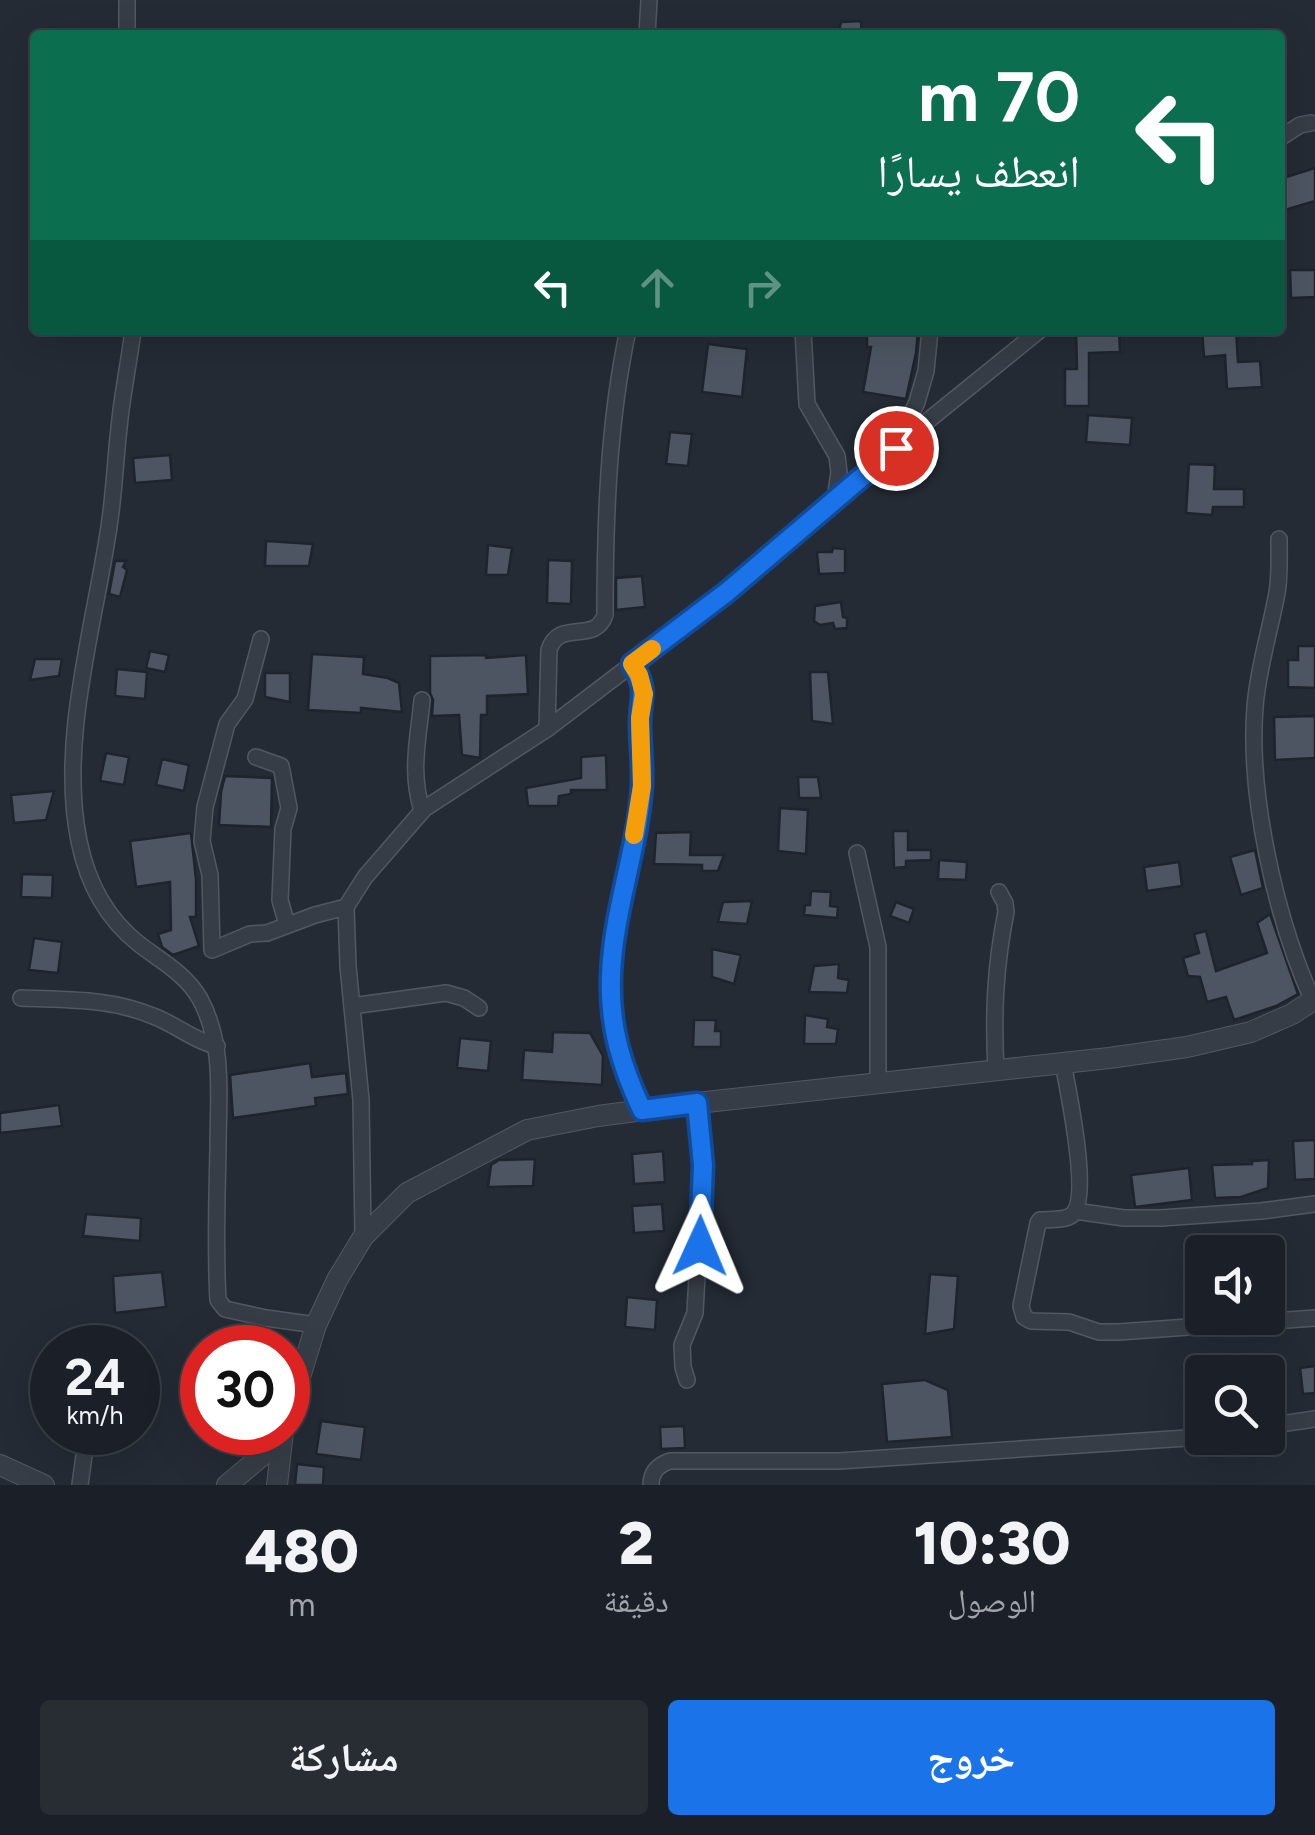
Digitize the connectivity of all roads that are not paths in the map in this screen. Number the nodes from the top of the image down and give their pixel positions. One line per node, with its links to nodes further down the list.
1 (127, 0): 3 (street)
2 (648, 0): 4 (street)
3 (127, 30)
4 (647, 30)
5 (1311, 123): 6 (street)
6 (1285, 135)
7 (133, 335): 29 (street)
8 (627, 335): 18 (street)
9 (803, 335): 13 (street)
10 (930, 335): 12 (street)
11 (1034, 335): 12 (street)
12 (896, 448): 13 (street)
13 (835, 500): 16 (street)
14 (1279, 539): 26 (street)
15 (261, 639): 24 (street)
16 (632, 664): 18 (street); 34 (street)
17 (422, 700): 20 (street)
18 (547, 729): 20 (street)
19 (256, 758): 24 (street)
20 (422, 811): 23 (street)
21 (857, 852): 32 (street)
22 (999, 892): 31 (street)
23 (346, 907): 24 (street); 27 (street)
24 (287, 925)
25 (21, 998): 29 (street)
26 (1312, 1005): 30 (street)
27 (352, 1006): 28 (street); 37 (street)
28 (478, 1008)
29 (216, 1046): 39 (street)
30 (1063, 1063): 31 (street); 36 (street)
31 (996, 1070): 32 (street)
32 (878, 1083): 33 (street)
33 (697, 1103): 34 (street); 41 (street)
34 (642, 1110): 37 (street)
35 (1315, 1204): 36 (street)
36 (1075, 1212): 38 (street)
37 (363, 1237): 39 (street)
38 (1315, 1318)
39 (316, 1325): 40 (street)
40 (310, 1344)
41 (687, 1380)
42 (1315, 1419): 43 (street)
43 (1285, 1423)
44 (1185, 1438): 53 (street)
45 (84, 1455): 50 (street)
46 (263, 1455): 51 (street)
47 (280, 1455): 52 (street)
48 (0, 1465): 49 (street)
49 (44, 1485)
50 (80, 1485)
51 (227, 1485)
52 (278, 1485)
53 (652, 1485)

